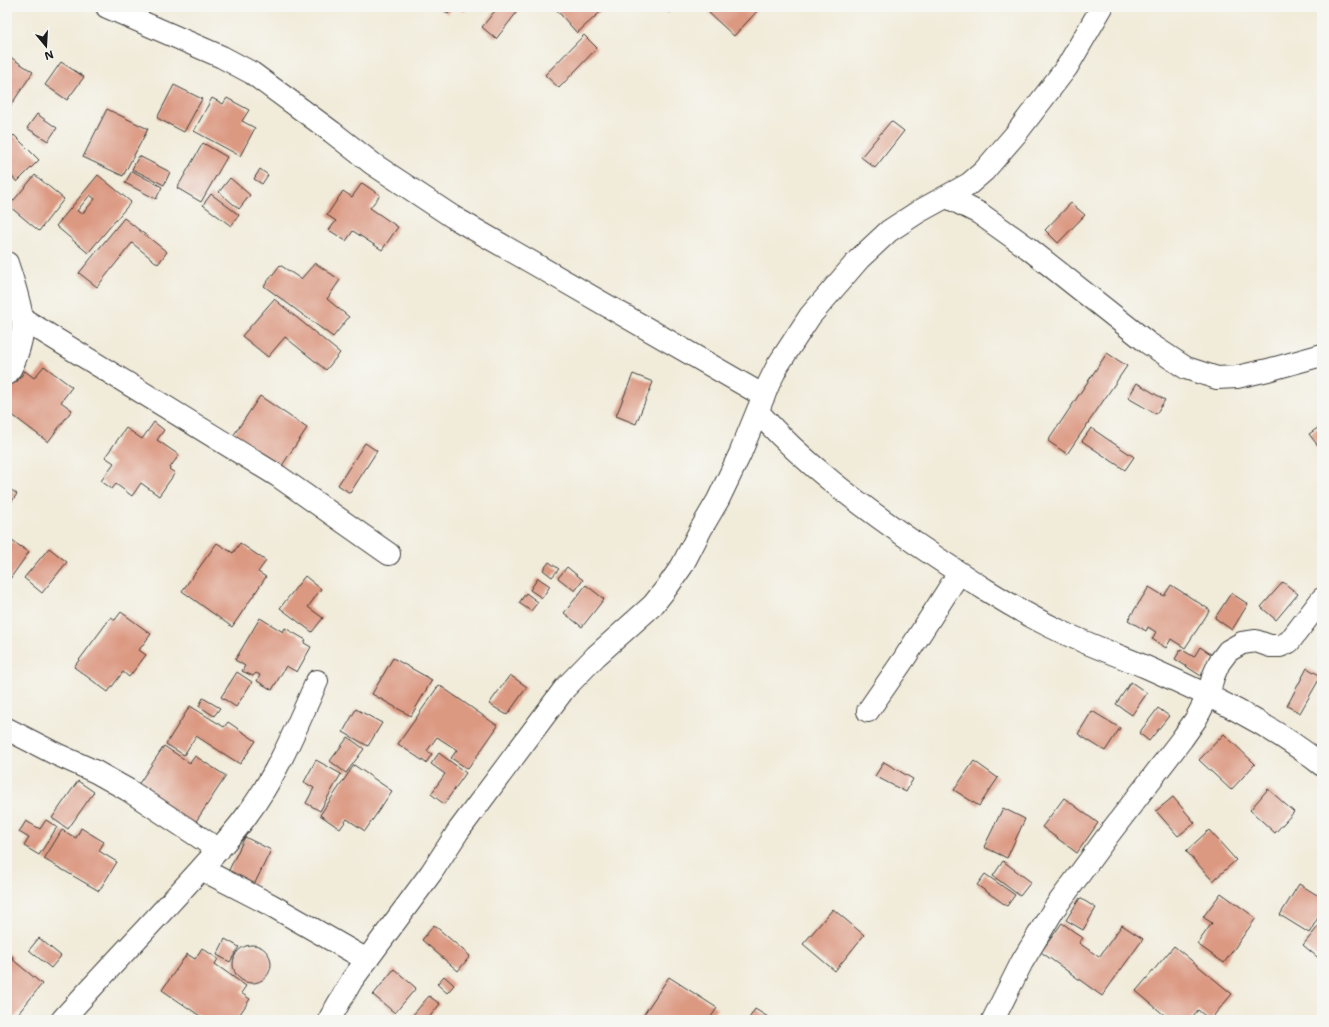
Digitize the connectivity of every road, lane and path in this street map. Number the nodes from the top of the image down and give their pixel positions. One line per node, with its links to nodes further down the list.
1 (107, 7): 8 (street)
2 (1102, 7): 3 (street)
3 (947, 197): 6 (street); 8 (street)
4 (7, 263): 5 (street)
5 (23, 319): 7 (street); 9 (street)
6 (1322, 355)
7 (7, 374)
8 (761, 404): 10 (street); 19 (street)
9 (389, 554)
10 (959, 573): 13 (street); 14 (street)
11 (1322, 599): 13 (street)
12 (318, 681): 17 (street)
13 (1208, 696): 16 (street); 22 (street)
14 (868, 711)
15 (7, 729): 17 (street)
16 (1322, 765)
17 (219, 850): 18 (street)
18 (201, 869): 19 (street); 20 (street)
19 (367, 960): 21 (street)
20 (62, 1020)
21 (329, 1020)
22 (993, 1020)

